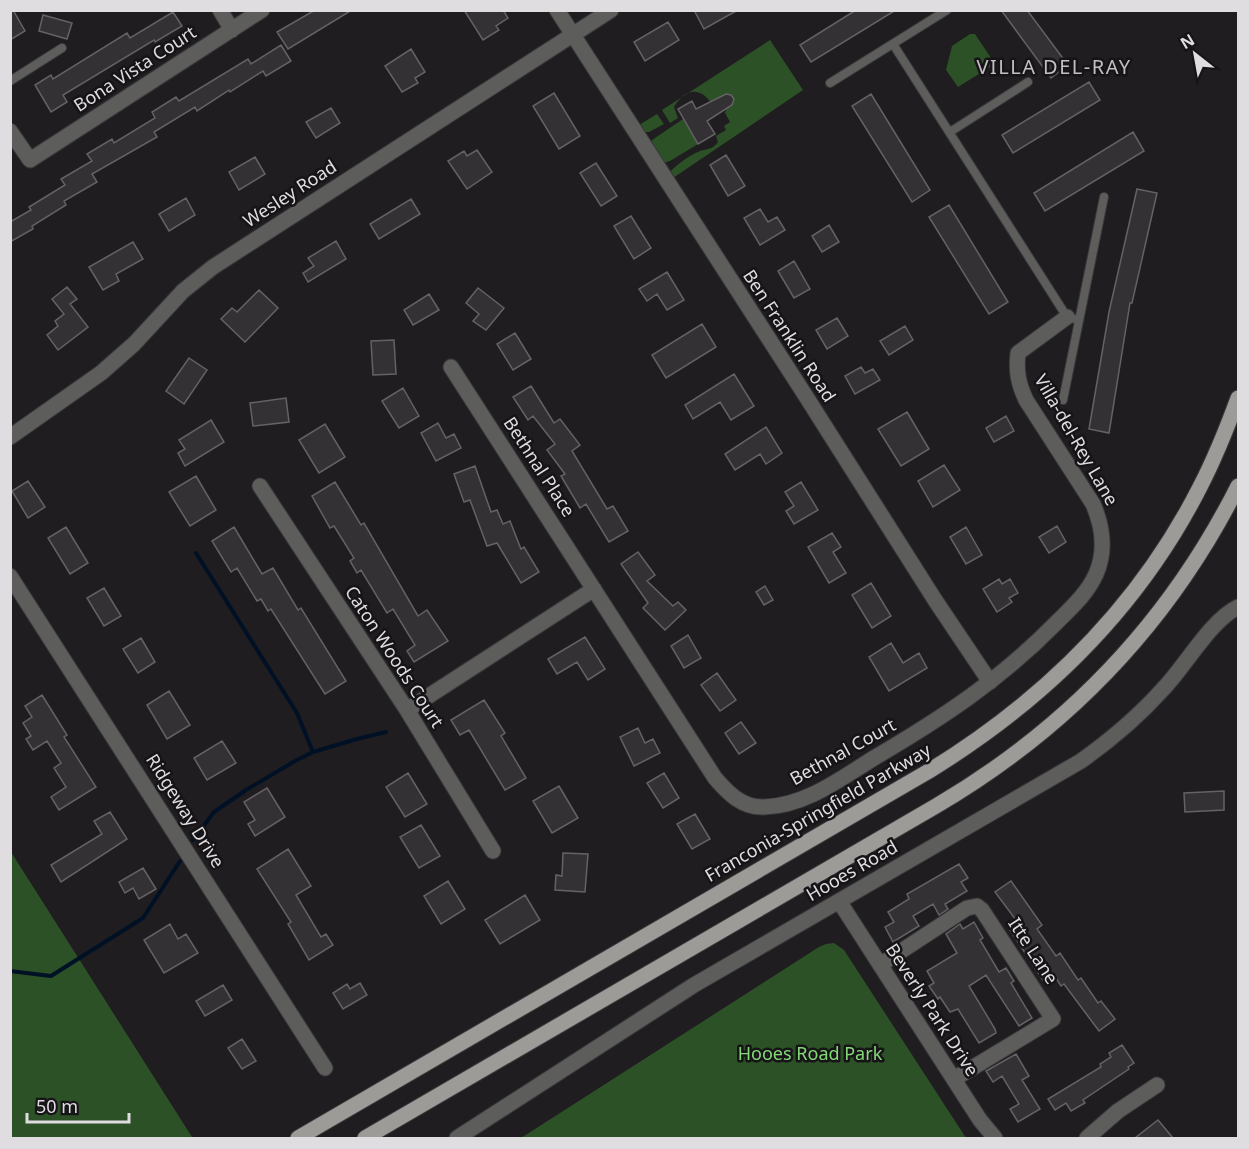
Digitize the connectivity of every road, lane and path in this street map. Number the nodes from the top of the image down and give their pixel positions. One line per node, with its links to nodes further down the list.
1 (220, 10): 6 (street)
2 (262, 10): 6 (street, Bona Vista Court)
3 (557, 10): 7 (street, Ben Franklin Road)
4 (611, 10): 7 (street, Wesley Road)
5 (947, 10): 8 (lane)
6 (232, 30): 13 (street, Bona Vista Court)
7 (573, 35): 20 (street, Wesley Road); 26 (street, Ben Franklin Road)
8 (893, 44): 12 (lane); 14 (lane)
9 (62, 48): 10 (lane)
10 (10, 81)
11 (1028, 81): 14 (lane)
12 (830, 83)
13 (10, 131)
14 (950, 132): 16 (lane)
15 (1104, 197): 16 (lane)
16 (1072, 319): 19 (lane); 26 (street, Villa-del-Rey Lane)
17 (451, 367): 24 (street, Bethnal Place)
18 (1239, 398): 35 (main road, Franconia-Springfield Parkway)
19 (1063, 400)
20 (10, 437)
21 (260, 486): 27 (street, Caton Woods Court)
22 (1239, 486): 36 (main road)
23 (10, 576): 32 (street, Ridgeway Drive)
24 (594, 589): 27 (street); 28 (street, Bethnal Place)
25 (1239, 608): 30 (street, Hooes Road)
26 (990, 682): 28 (street, Bethnal Court)
27 (407, 710): 29 (street, Caton Woods Court)
28 (674, 713)
29 (493, 851)
30 (839, 901): 31 (street, Beverly Park Drive); 37 (street, Hooes Road)
31 (880, 965): 33 (street, Beverly Park Drive); 33 (street, Itte Lane)
32 (326, 1068)
33 (954, 1078): 38 (street, Beverly Park Drive)
34 (1157, 1085): 39 (street)
35 (298, 1138)
36 (365, 1138)
37 (457, 1138)
38 (995, 1138)
39 (1087, 1138)

